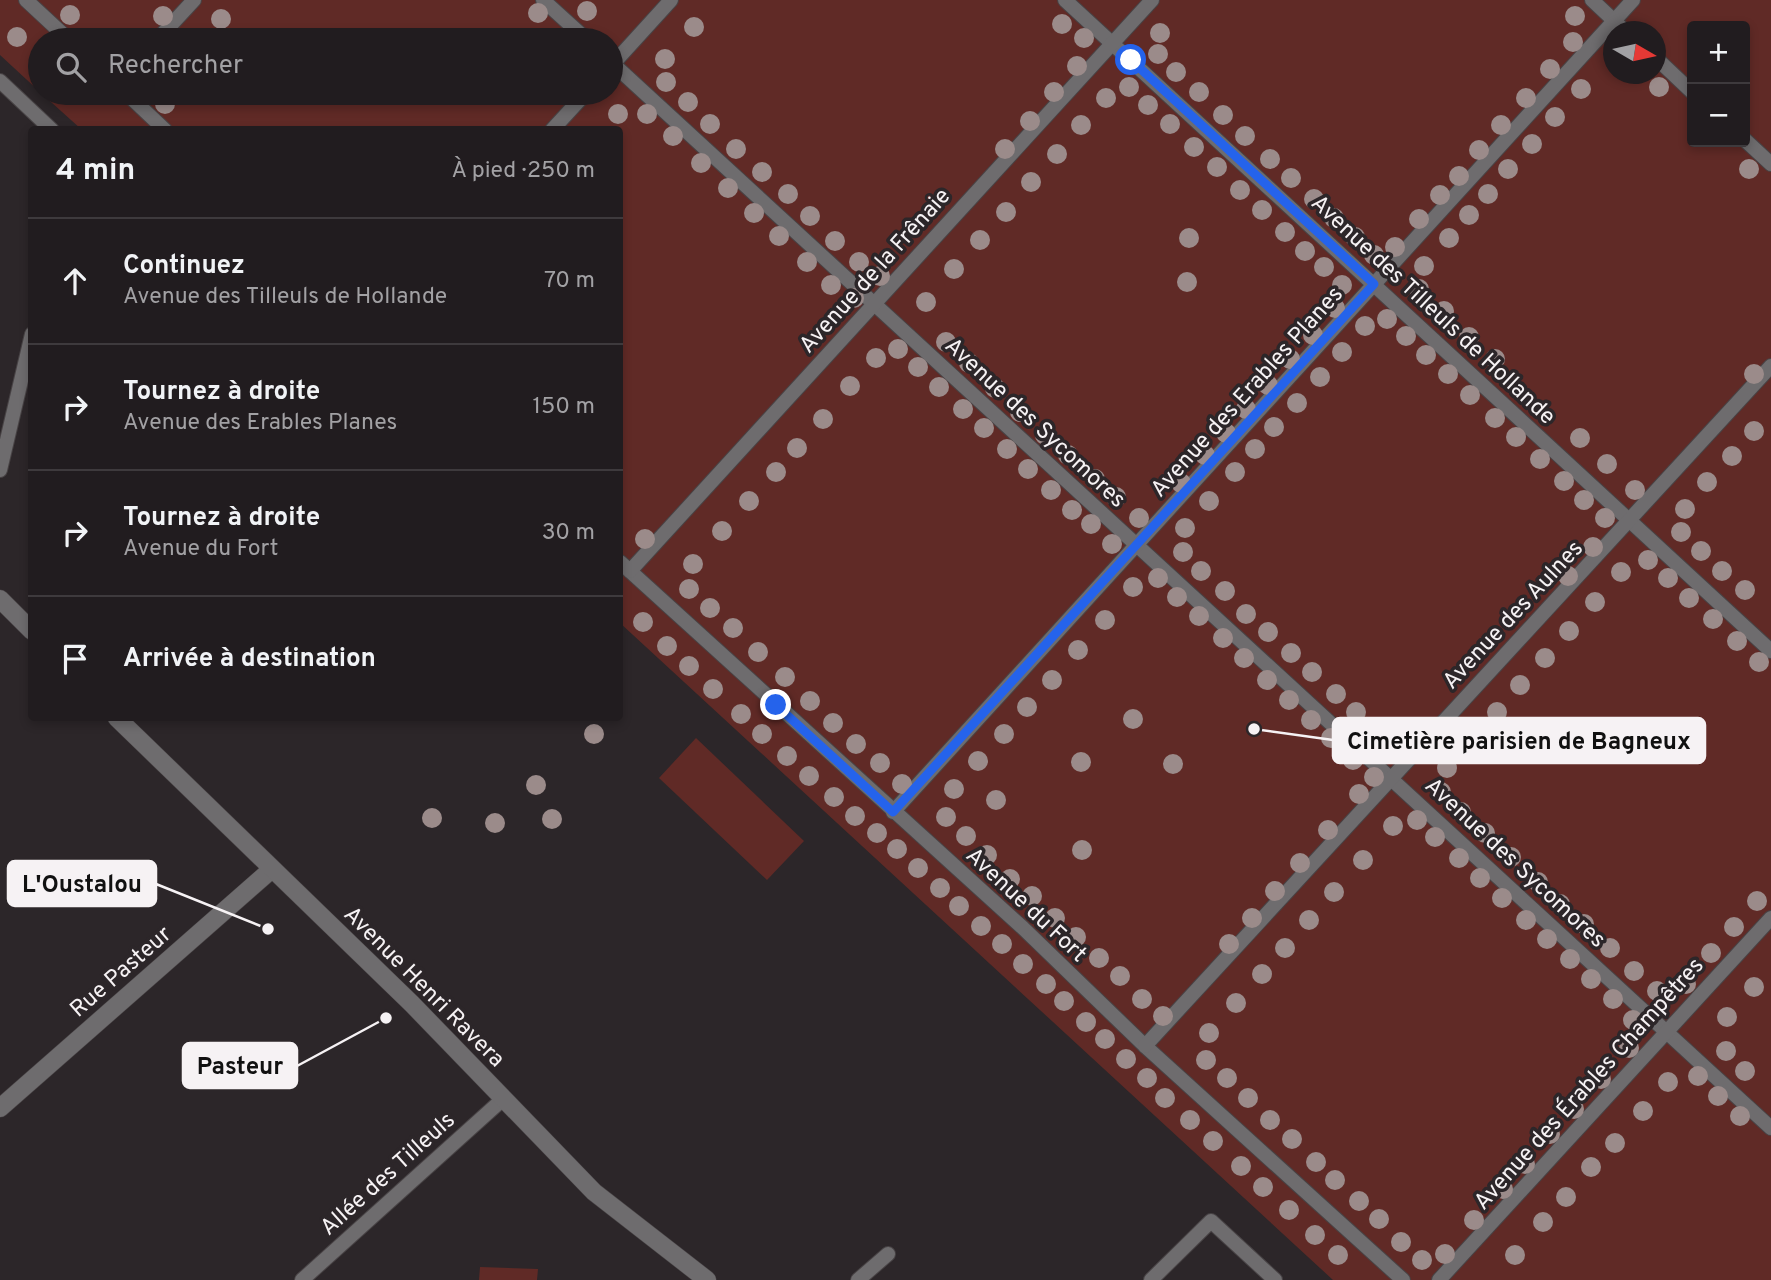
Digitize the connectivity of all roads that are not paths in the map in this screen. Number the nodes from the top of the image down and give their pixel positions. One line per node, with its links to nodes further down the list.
1 (26, 0): 10 (lane)
2 (194, 0): 11 (lane)
3 (543, 0): 12 (lane)
4 (671, 0): 14 (lane)
5 (1065, 0): 13 (lane, Avenue des Tilleuls de Hollande)
6 (1153, 0): 13 (lane, Avenue de la Frênaie)
7 (1592, 0): 9 (lane)
8 (1633, 0): 9 (lane, Avenue des Erables Planes)
9 (1614, 20): 26 (lane, Avenue des Erables Planes)
10 (56, 28)
11 (168, 28)
12 (574, 28)
13 (1113, 44): 26 (lane, Avenue des Tilleuls de Hollande); 27 (lane, Avenue de la Frênaie)
14 (623, 51)
15 (1666, 67): 18 (lane)
16 (623, 75): 27 (lane, Avenue des Sycomores)
17 (0, 81): 21 (lane)
18 (1687, 87)
19 (138, 105): 22 (lane)
20 (575, 105): 23 (lane)
21 (48, 126)
22 (160, 126)
23 (556, 126)
24 (1750, 145): 25 (lane)
25 (1771, 164)
26 (1374, 284): 31 (lane, Avenue des Tilleuls de Hollande); 32 (lane, Avenue des Erables Planes)
27 (874, 304): 32 (lane, Avenue des Sycomores); 33 (lane, Avenue de la Frênaie)
28 (28, 351): 30 (lane)
29 (1771, 366): 31 (lane, Avenue des Aulnes)
30 (0, 470)
31 (1629, 520): 36 (lane, Avenue des Tilleuls de Hollande); 38 (lane, Avenue des Aulnes)
32 (1136, 545): 38 (lane, Avenue des Sycomores); 39 (lane, Avenue des Erables Planes)
33 (624, 567): 39 (lane, Avenue du Fort)
34 (0, 600): 35 (street)
35 (28, 627)
36 (1771, 651)
37 (120, 721): 40 (street, Avenue Henri Ravera)
38 (1391, 779): 42 (lane, Avenue des Sycomores); 43 (lane, Avenue des Aulnes)
39 (893, 812): 43 (lane, Avenue du Fort)
40 (272, 870): 44 (street, Avenue Henri Ravera); 45 (street, Rue Pasteur)
41 (1771, 918): 42 (lane, Avenue des Érables Champêtres)
42 (1667, 1032): 46 (lane, Avenue des Sycomores); 54 (lane, Avenue des Érables Champêtres)
43 (1145, 1046): 53 (lane, Avenue du Fort)
44 (503, 1099): 48 (lane, Allée des Tilleuls); 49 (street, Avenue Henri Ravera)
45 (0, 1108)
46 (1771, 1128)
47 (888, 1254): 50 (lane)
48 (302, 1280)
49 (707, 1280)
50 (858, 1280)
51 (1151, 1280): 52 (lane)
52 (1275, 1280)
53 (1403, 1280)
54 (1439, 1280)

